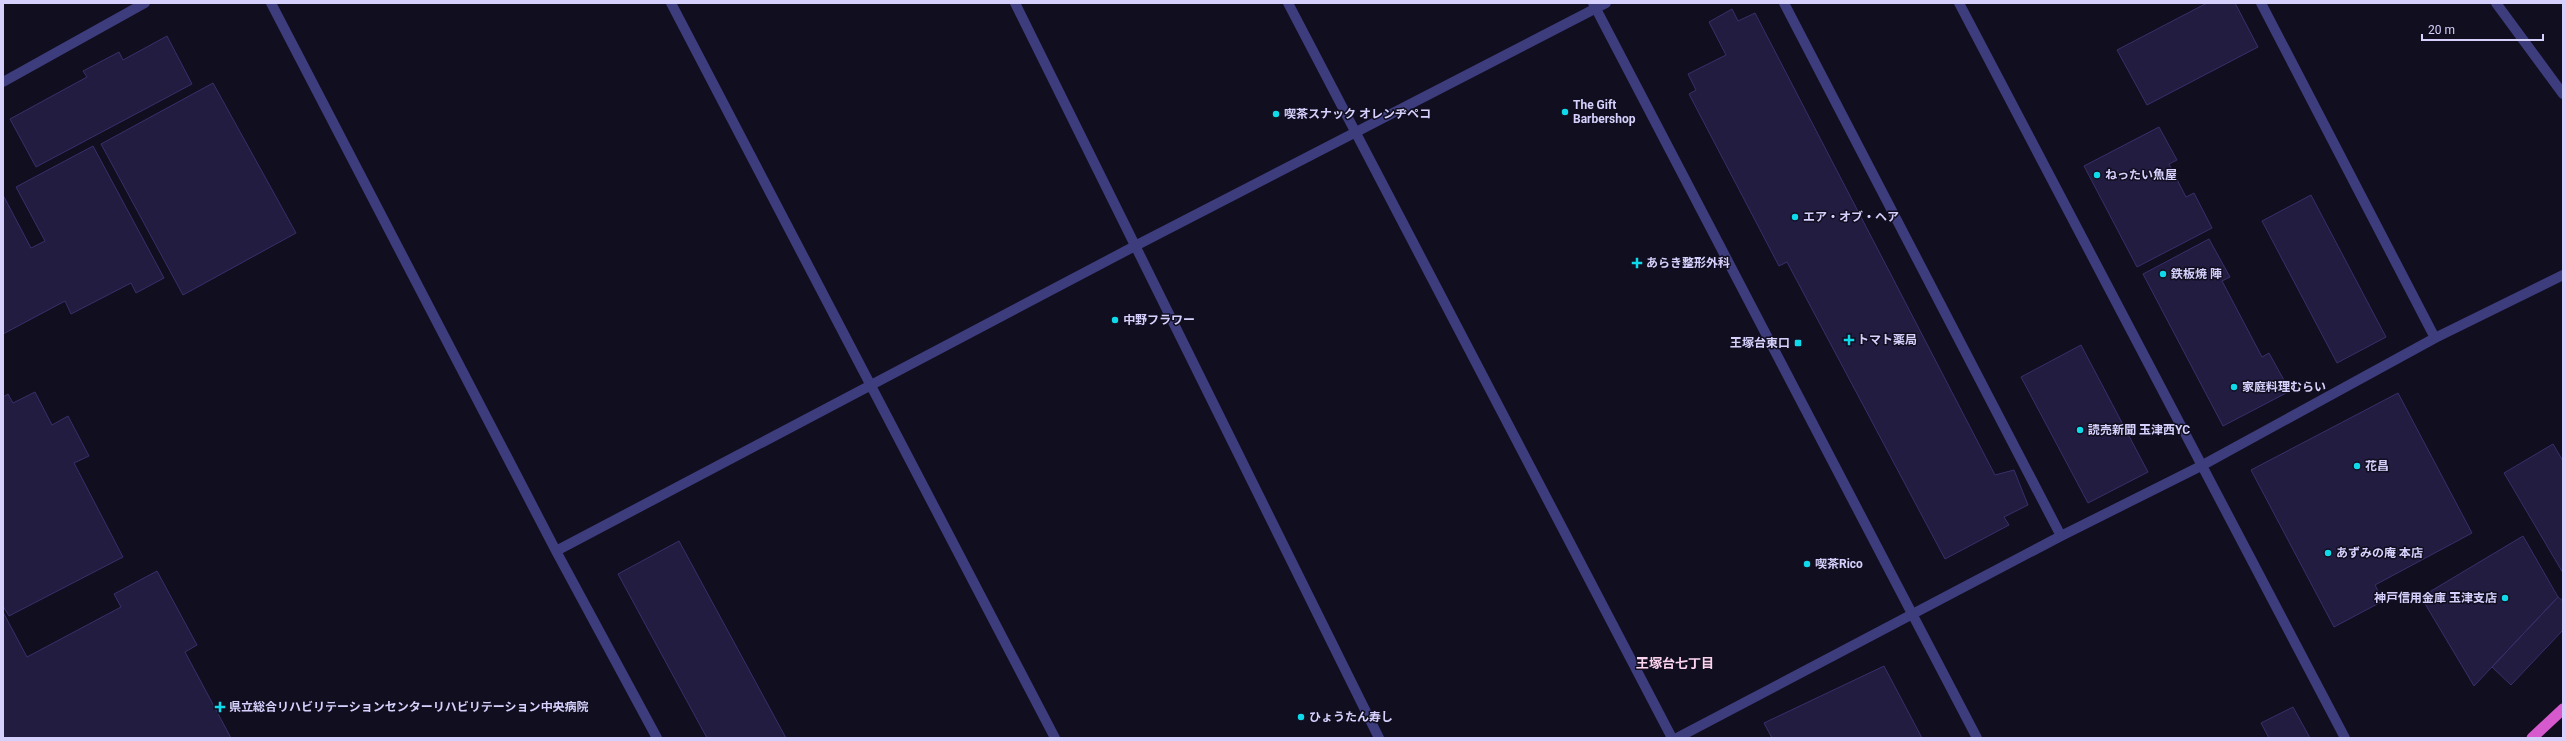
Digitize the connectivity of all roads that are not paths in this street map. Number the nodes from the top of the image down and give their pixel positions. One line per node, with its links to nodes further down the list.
1 (146, 3): 12 (street)
2 (271, 3): 21 (street)
3 (671, 3): 18 (street)
4 (1015, 3): 15 (street)
5 (1288, 3): 14 (street)
6 (1606, 3): 11 (street)
7 (1784, 3): 20 (street)
8 (1959, 3): 19 (street)
9 (2261, 3): 17 (street)
10 (2496, 3): 13 (street)
11 (1595, 6): 14 (street); 22 (street)
12 (3, 82)
13 (2563, 94)
14 (1354, 134): 15 (street); 27 (street)
15 (1135, 246): 18 (street); 26 (street)
16 (2563, 275): 17 (street)
17 (2435, 338): 19 (street)
18 (871, 384): 21 (street); 25 (street)
19 (2202, 466): 20 (street); 30 (street)
20 (2061, 536): 22 (street)
21 (556, 551): 24 (street)
22 (1912, 614): 28 (street); 29 (street)
23 (2563, 709): 31 (highway)
24 (657, 738)
25 (1056, 738)
26 (1379, 738)
27 (1672, 738)
28 (1677, 738)
29 (1977, 738)
30 (2345, 738)
31 (2532, 738)

